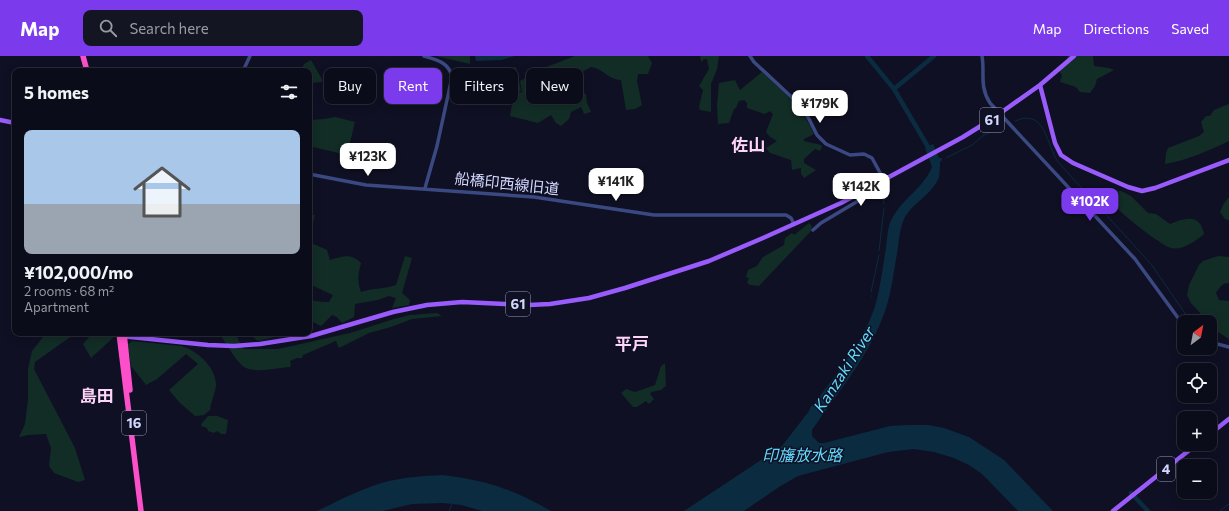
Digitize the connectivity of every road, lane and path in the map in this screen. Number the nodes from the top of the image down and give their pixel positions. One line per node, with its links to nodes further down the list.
1 (79, 56): 8 (highway)
2 (82, 56): 9 (highway)
3 (250, 56): 10 (street)
4 (424, 56): 18 (street)
5 (750, 56): 17 (street)
6 (982, 56): 12 (street)
7 (1074, 56): 11 (main road, 61)
8 (82, 68)
9 (86, 68)
10 (244, 68)
11 (1040, 85): 12 (main road, 61); 15 (main road)
12 (1000, 114): 17 (main road, 61); 21 (street)
13 (0, 120): 14 (main road)
14 (12, 122)
15 (1229, 160)
16 (312, 175): 18 (street, 船橋印西線旧道)
17 (884, 180): 19 (main road, 61); 20 (street)
18 (425, 188): 19 (street, 船橋印西線旧道)
19 (794, 224): 25 (main road, 61)
20 (813, 230)
21 (1177, 316)
22 (122, 336): 30 (highway, 16)
23 (136, 336): 24 (main road, 61)
24 (311, 336)
25 (312, 336)
26 (1217, 344): 27 (street)
27 (1229, 347)
28 (1229, 419): 29 (main road)
29 (1217, 428)
30 (134, 437): 32 (highway, 16); 33 (highway, 16)
31 (1188, 451): 34 (main road, 4)
32 (141, 511)
33 (145, 511)
34 (1113, 511)

